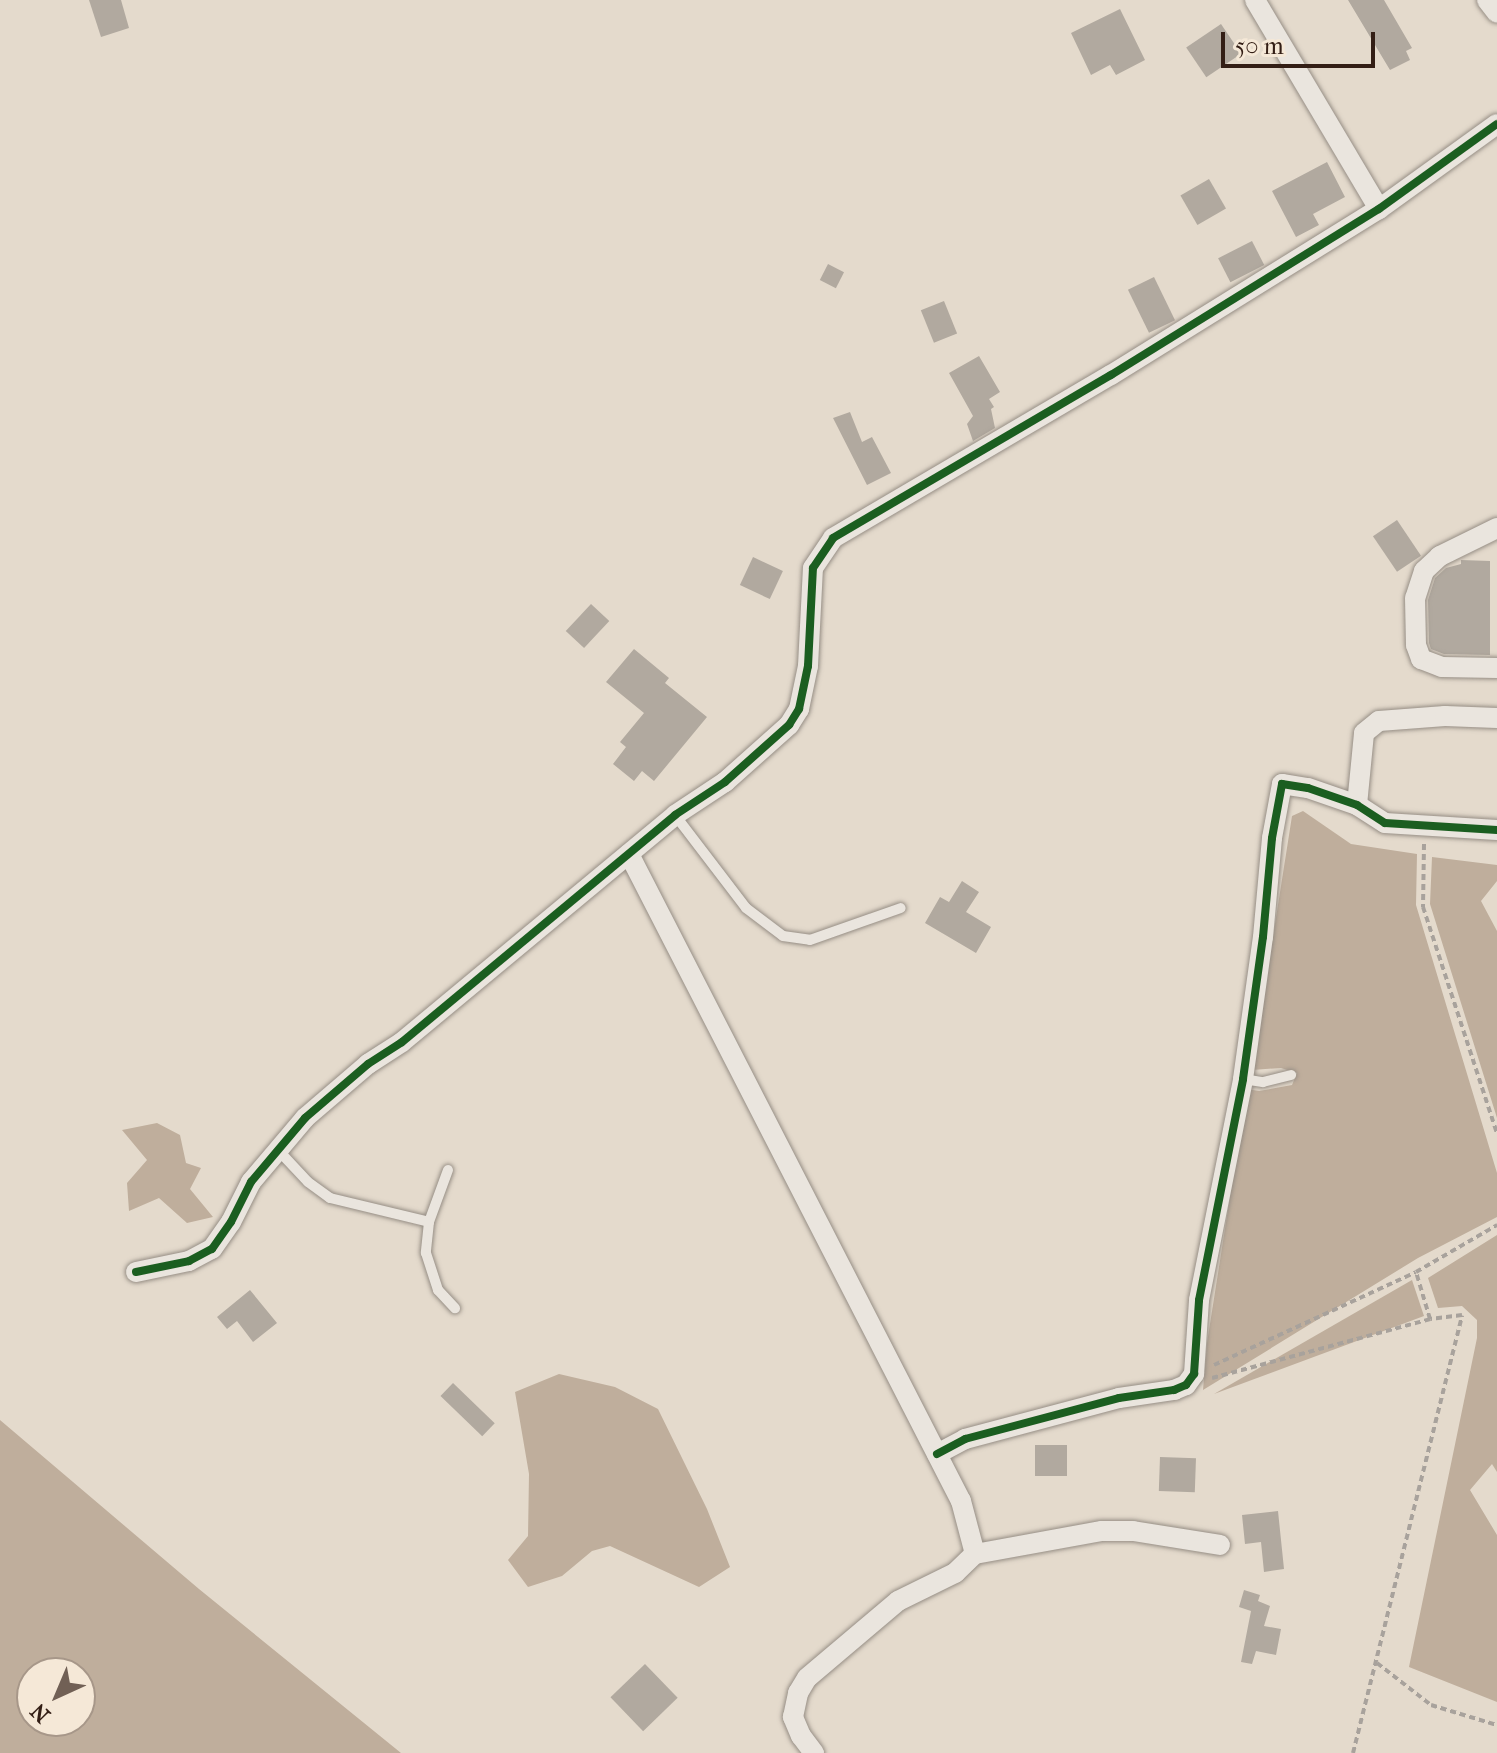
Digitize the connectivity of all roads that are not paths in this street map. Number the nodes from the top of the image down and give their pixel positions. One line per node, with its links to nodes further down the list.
1 (1255, 0): 5 (street)
2 (1487, 0): 3 (street)
3 (1497, 13)
4 (1497, 124): 5 (street)
5 (1379, 209): 10 (street)
6 (1497, 528): 7 (street)
7 (1497, 668)
8 (1497, 718): 9 (street)
9 (1357, 805): 11 (street); 15 (street)
10 (675, 815): 12 (street); 13 (lane)
11 (1497, 830)
12 (629, 854): 16 (street); 21 (street)
13 (901, 908)
14 (1291, 1075): 15 (lane)
15 (1243, 1079): 21 (street)
16 (279, 1151): 18 (lane); 19 (street)
17 (448, 1170): 18 (lane)
18 (429, 1222): 20 (lane)
19 (136, 1272)
20 (455, 1308)
21 (937, 1454): 23 (street)
22 (1220, 1545): 23 (street)
23 (975, 1554): 24 (street)
24 (814, 1753)

